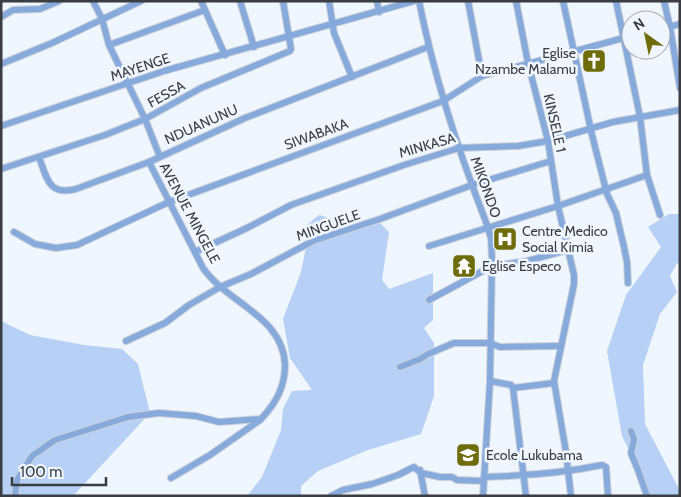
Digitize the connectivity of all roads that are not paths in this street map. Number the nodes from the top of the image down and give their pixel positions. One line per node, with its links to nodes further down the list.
1 (59, 1): 17 (street)
2 (93, 1): 19 (street)
3 (141, 1): 19 (street)
4 (201, 1): 15 (street)
5 (240, 1): 25 (street)
6 (282, 1): 22 (street)
7 (329, 1): 20 (street)
8 (377, 1): 16 (street)
9 (414, 1): 16 (street, MAYENGE)
10 (419, 1): 26 (street, MIKONDO)
11 (468, 1): 32 (street)
12 (516, 1): 30 (street, KINSELE 1)
13 (563, 1): 27 (street)
14 (616, 1): 18 (street)
15 (205, 10): 24 (street); 28 (street)
16 (379, 12): 20 (street, MAYENGE)
17 (1, 17)
18 (621, 17)
19 (102, 19): 24 (street); 31 (street)
20 (333, 25): 22 (street, MAYENGE); 33 (street)
21 (671, 33): 35 (street)
22 (288, 38): 25 (street, MAYENGE); 39 (street, FESSA)
23 (621, 38): 27 (street, SIWABAKA)
24 (110, 45): 34 (street)
25 (254, 47): 28 (street, MAYENGE)
26 (428, 47): 33 (street, NDUANUNU); 36 (street, MIKONDO)
27 (574, 50): 30 (street, SIWABAKA); 41 (street)
28 (225, 55): 34 (street, MAYENGE)
29 (631, 60): 38 (street)
30 (528, 63): 32 (street, SIWABAKA); 42 (street, KINSELE 1)
31 (1, 64)
32 (482, 76): 36 (street, SIWABAKA)
33 (352, 77): 45 (street, NDUANUNU)
34 (129, 84): 39 (street); 40 (street, MAYENGE)
35 (680, 88)
36 (443, 101): 43 (street, MIKONDO); 52 (street, SIWABAKA)
37 (680, 110): 38 (street, MINKASA)
38 (640, 117): 41 (street, MINKASA); 49 (street)
39 (145, 119): 44 (street, FESSA); 45 (street)
40 (1, 126)
41 (590, 128): 42 (street, MINKASA); 51 (street)
42 (548, 140): 43 (street, MINKASA); 46 (street, KINSELE 1)
43 (459, 148): 50 (street, MIKONDO); 59 (street, MINKASA)
44 (39, 157): 47 (street, NDUANUNU); 48 (street)
45 (160, 157): 47 (street, NDUANUNU)
46 (551, 161): 50 (street, MINGUELE); 53 (street, KINSELE 1)
47 (149, 162): 52 (street, AVENUE MINGELE)
48 (1, 170)
49 (647, 175): 51 (street); 54 (street)
50 (472, 185): 55 (street, MIKONDO); 62 (street, MINGUELE)
51 (606, 190): 53 (street); 61 (street)
52 (169, 202): 56 (street, SIWABAKA); 59 (street, AVENUE MINGELE)
53 (558, 206): 55 (street); 58 (street, KINSELE 1)
54 (660, 215)
55 (488, 227): 57 (street); 60 (street, MIKONDO)
56 (14, 232)
57 (429, 246)
58 (568, 250): 60 (street); 66 (street, KINSELE 1)
59 (196, 252): 62 (street, AVENUE MINGELE)
60 (492, 266): 63 (street); 65 (street, MIKONDO)
61 (628, 283)
62 (220, 288): 64 (street, MINGUELE); 71 (street, AVENUE MINGELE)
63 (429, 300)
64 (126, 341)
65 (490, 343): 66 (street); 67 (street); 68 (street, MIKONDO)
66 (560, 346): 69 (street, KINSELE 1)
67 (400, 367)
68 (490, 381): 70 (street); 77 (street, MIKONDO)
69 (554, 383): 70 (street); 74 (street, KINSELE 1)
70 (514, 388): 75 (street)
71 (261, 419): 76 (street); 78 (street)
72 (630, 431): 85 (street)
73 (420, 470): 77 (street); 79 (street); 80 (street)
74 (568, 472): 75 (street); 83 (street, KINSELE 1); 84 (street)
75 (524, 476): 77 (street); 82 (street)
76 (171, 478)
77 (484, 479): 81 (street, MIKONDO)
78 (15, 496)
79 (331, 496)
80 (425, 496)
81 (483, 496)
82 (526, 496)
83 (571, 496)
84 (608, 496)
85 (647, 496)

